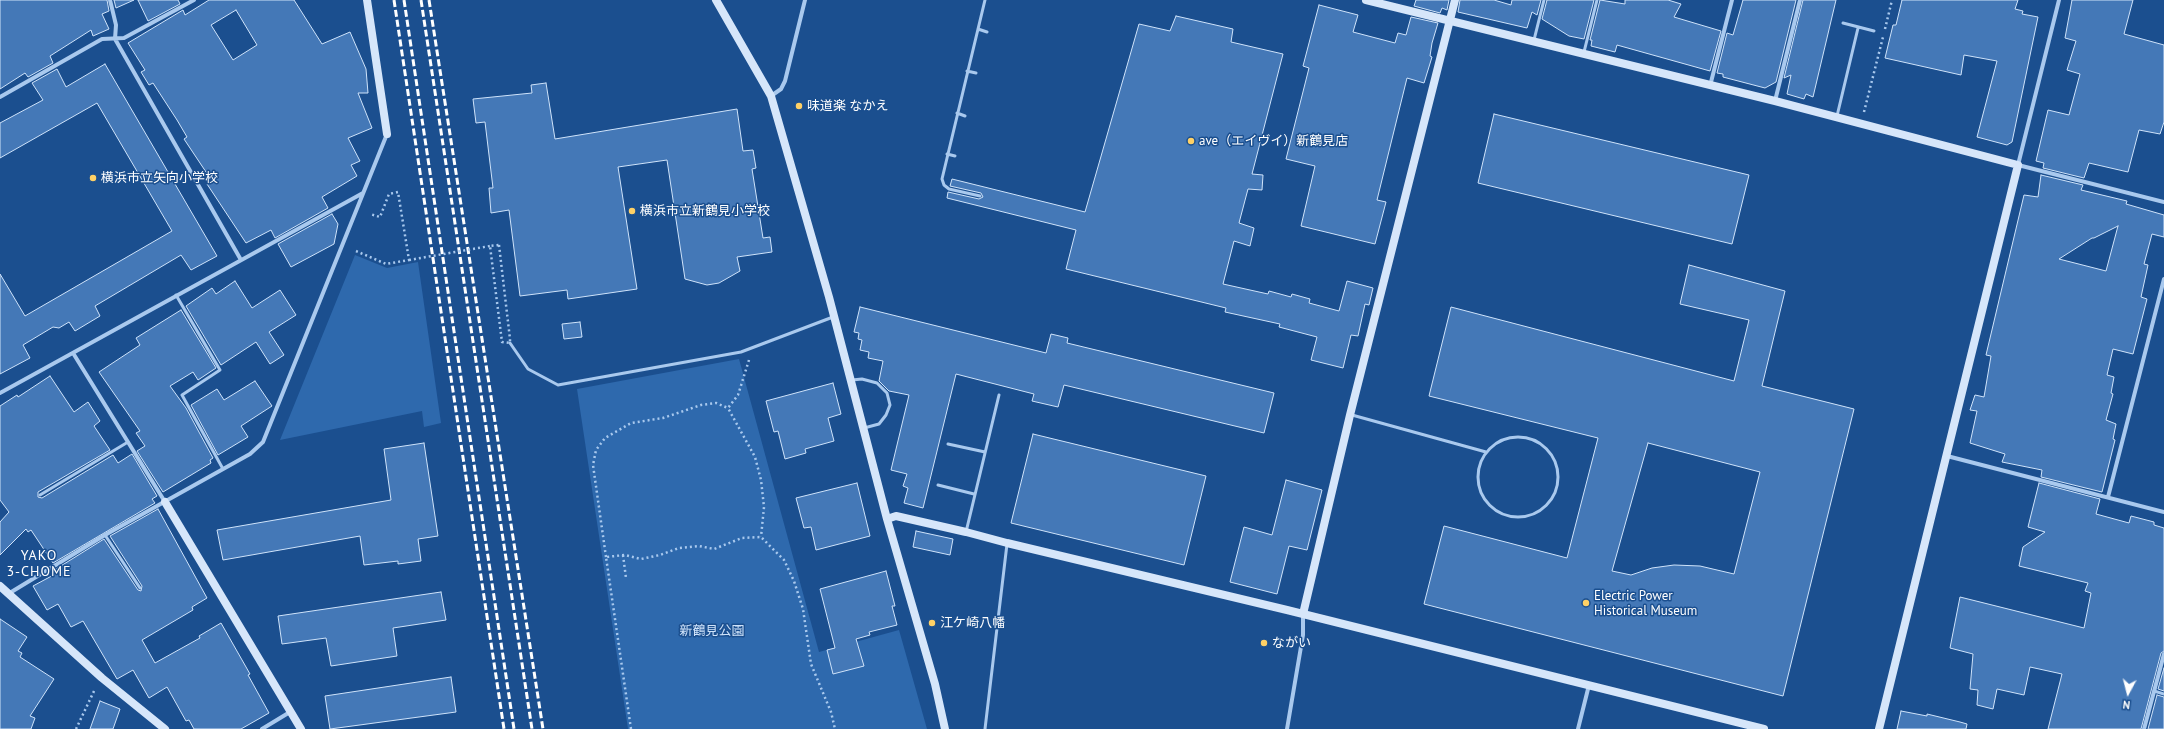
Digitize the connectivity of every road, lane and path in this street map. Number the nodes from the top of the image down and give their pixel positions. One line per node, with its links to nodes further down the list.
1 (110, 0): 21 (street)
2 (194, 0): 21 (street)
3 (367, 0): 34 (street)
4 (716, 0): 28 (street)
5 (805, 0): 28 (street)
6 (985, 0): 18 (lane)
7 (1455, 0): 15 (street)
8 (1544, 0): 22 (lane)
9 (1597, 0): 23 (lane)
10 (1732, 0): 26 (street)
11 (1800, 0): 29 (street)
12 (1892, 0): 33 (path)
13 (2059, 0): 37 (street)
14 (1371, 1): 15 (street)
15 (1450, 21): 22 (street); 56 (street)
16 (1843, 23): 17 (lane)
17 (1858, 28): 19 (lane); 32 (lane)
18 (978, 29): 20 (lane); 24 (lane)
19 (1874, 31)
20 (987, 32)
21 (115, 38): 27 (street); 44 (street)
22 (1534, 42): 23 (street)
23 (1583, 54): 26 (street)
24 (967, 71): 25 (lane); 30 (lane)
25 (976, 73)
26 (1710, 86): 29 (street)
27 (0, 96)
28 (771, 96): 48 (street)
29 (1775, 101): 32 (street)
30 (957, 113): 31 (lane); 35 (lane)
31 (965, 116)
32 (1837, 118): 33 (street)
33 (1861, 124): 37 (street)
34 (387, 134): 38 (street)
35 (947, 154): 36 (lane); 39 (lane)
36 (956, 156)
37 (2018, 165): 40 (street); 62 (street)
38 (363, 193): 44 (street); 63 (street)
39 (980, 196)
40 (2164, 202)
41 (370, 214): 45 (path)
42 (490, 246): 45 (path, bridge); 49 (path); 49 (path)
43 (356, 251): 45 (path)
44 (241, 260): 47 (street)
45 (409, 260)
46 (2164, 279): 67 (street)
47 (176, 295): 51 (street); 63 (lane)
48 (834, 316): 50 (lane); 52 (street)
49 (510, 344): 50 (lane)
50 (749, 350): 55 (path)
51 (73, 353): 53 (street); 58 (street)
52 (852, 380): 57 (street); 57 (lane)
53 (0, 393)
54 (999, 395): 60 (lane)
55 (728, 408): 73 (path); 76 (path)
56 (1350, 415): 61 (lane); 81 (street)
57 (864, 428): 70 (street)
58 (128, 442): 66 (lane); 68 (street)
59 (948, 444): 60 (lane)
60 (985, 452): 65 (lane)
61 (1486, 452): 61 (lane)
62 (1947, 456): 67 (street); 99 (street)
63 (223, 469): 68 (street)
64 (938, 485): 65 (lane)
65 (974, 494): 71 (lane)
66 (40, 495)
67 (2108, 497): 69 (street)
68 (165, 502): 72 (street); 87 (street)
69 (2164, 512)
70 (887, 519): 71 (street); 94 (street)
71 (966, 532): 74 (street)
72 (105, 535): 79 (lane); 80 (street)
73 (761, 537): 75 (path); 93 (path)
74 (1007, 543): 81 (street); 95 (lane)
75 (623, 555): 76 (path); 77 (path)
76 (606, 557): 92 (path)
77 (626, 578)
78 (0, 586): 80 (street)
79 (140, 588)
80 (8, 594): 83 (street)
81 (1303, 614): 84 (street); 96 (street)
82 (2164, 654): 85 (street)
83 (102, 678): 88 (path); 89 (street)
84 (1589, 685): 97 (street); 98 (street)
85 (2154, 691): 86 (lane); 100 (street)
86 (2164, 694)
87 (290, 712): 90 (street); 91 (street)
88 (76, 729)
89 (165, 729)
90 (262, 729)
91 (301, 729)
92 (631, 729)
93 (834, 729)
94 (945, 729)
95 (985, 729)
96 (1287, 729)
97 (1578, 729)
98 (1764, 729)
99 (1879, 729)
100 (2144, 729)

